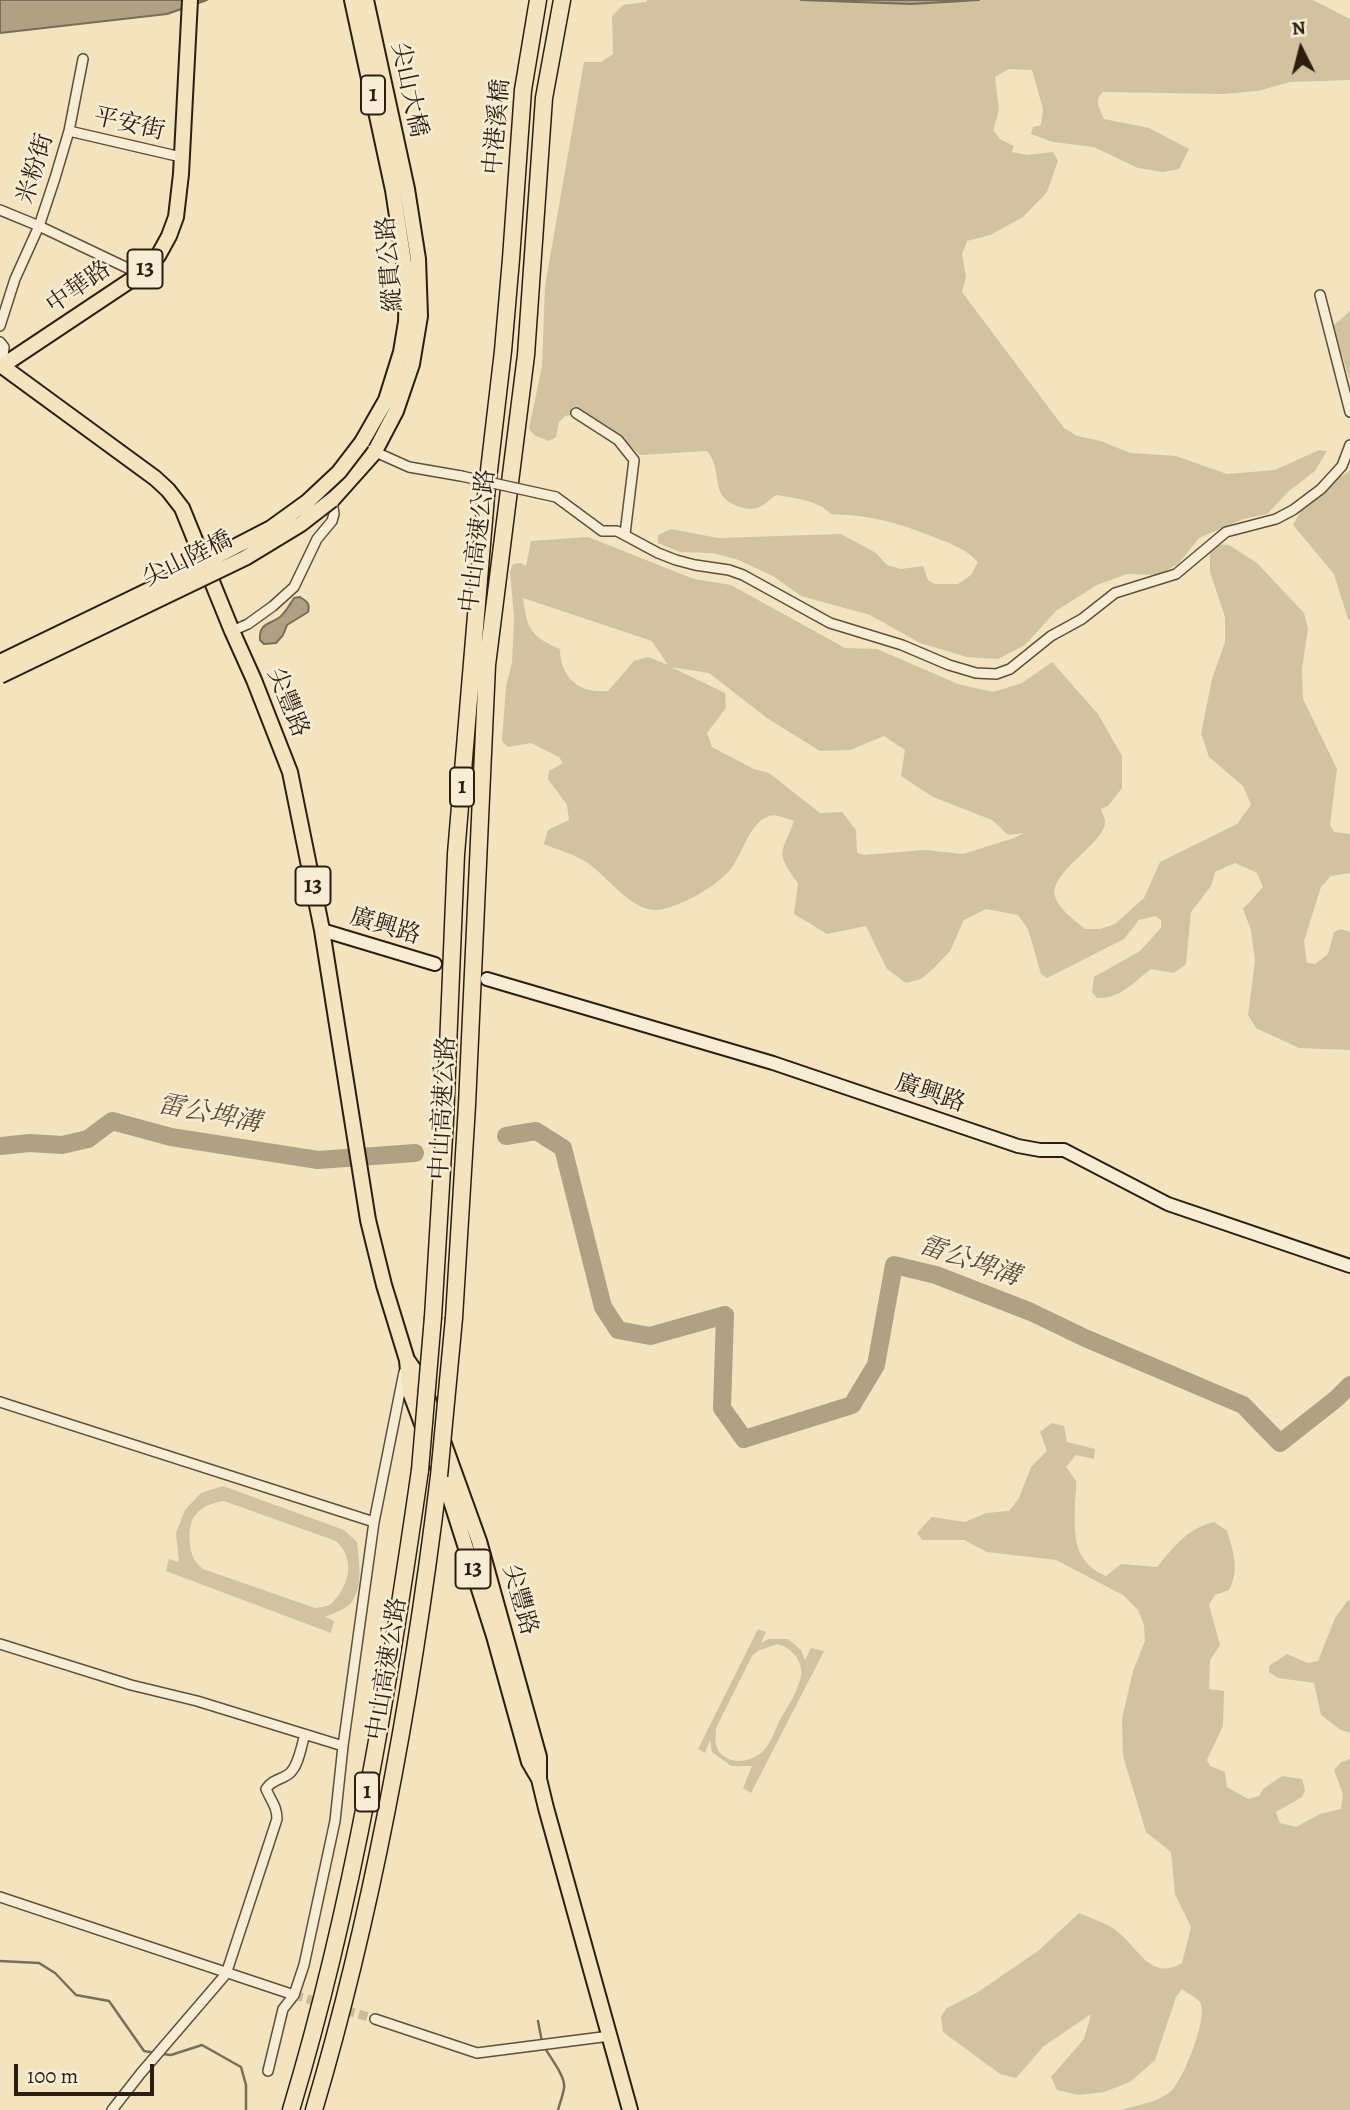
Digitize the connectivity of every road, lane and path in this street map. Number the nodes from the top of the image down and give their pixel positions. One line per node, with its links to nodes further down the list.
1 (190, 0): 9 (main road, 中華路 / 13)
2 (352, 0): 10 (main road, 尖山大橋 / 1)
3 (366, 0): 10 (main road, 尖山大橋 / 1)
4 (538, 0): 13 (highway, 中港溪橋)
5 (562, 0): 7 (highway, 中港溪橋 / 1)
6 (83, 60): 8 (street, 米粉街)
7 (544, 98): 47 (highway, 中山高速公路 / 1, bridge)
8 (69, 131): 9 (street, 平安街); 12 (street, 米粉街)
9 (181, 157): 14 (main road, 中華路 / 13)
10 (400, 193): 21 (main road, 縱貫公路 / 1); 23 (main road, 縱貫公路 / 1)
11 (0, 209): 12 (street)
12 (39, 226): 14 (street); 16 (street, 米粉街)
13 (511, 259): 46 (highway, 中山高速公路 / 1, bridge)
14 (140, 274): 18 (main road, 中華路 / 13)
15 (1320, 295): 19 (street)
16 (0, 326)
17 (0, 342): 18 (street)
18 (1, 367): 26 (main road, 尖豐路 / 13)
19 (1350, 412)
20 (576, 413): 25 (street)
21 (362, 442): 23 (street); 27 (main road, 尖山陸橋 / 1, bridge)
22 (1350, 445): 25 (street)
23 (374, 453): 24 (main road, 尖山陸橋 / 1); 25 (street, bridge)
24 (332, 500): 26 (street); 28 (main road, 尖山陸橋 / 1, bridge)
25 (625, 534)
26 (232, 631): 29 (main road, 尖豐路 / 13)
27 (0, 662)
28 (0, 676)
29 (322, 930): 30 (street, 廣興路); 33 (main road, 尖豐路 / 13)
30 (435, 964)
31 (487, 979): 32 (street, 廣興路)
32 (1350, 1266)
33 (407, 1360): 35 (street); 43 (main road, 尖豐路 / 13)
34 (0, 1402): 35 (street)
35 (374, 1522): 38 (street)
36 (0, 1644): 37 (street)
37 (305, 1735): 38 (street); 40 (street)
38 (343, 1746): 41 (street)
39 (0, 1897): 40 (street)
40 (226, 1974): 41 (street); 45 (street)
41 (294, 1995): 44 (street)
42 (375, 2019): 43 (street)
43 (610, 2036): 48 (main road, 尖豐路 / 13)
44 (268, 2071)
45 (112, 2110)
46 (291, 2110)
47 (314, 2110)
48 (631, 2110)

